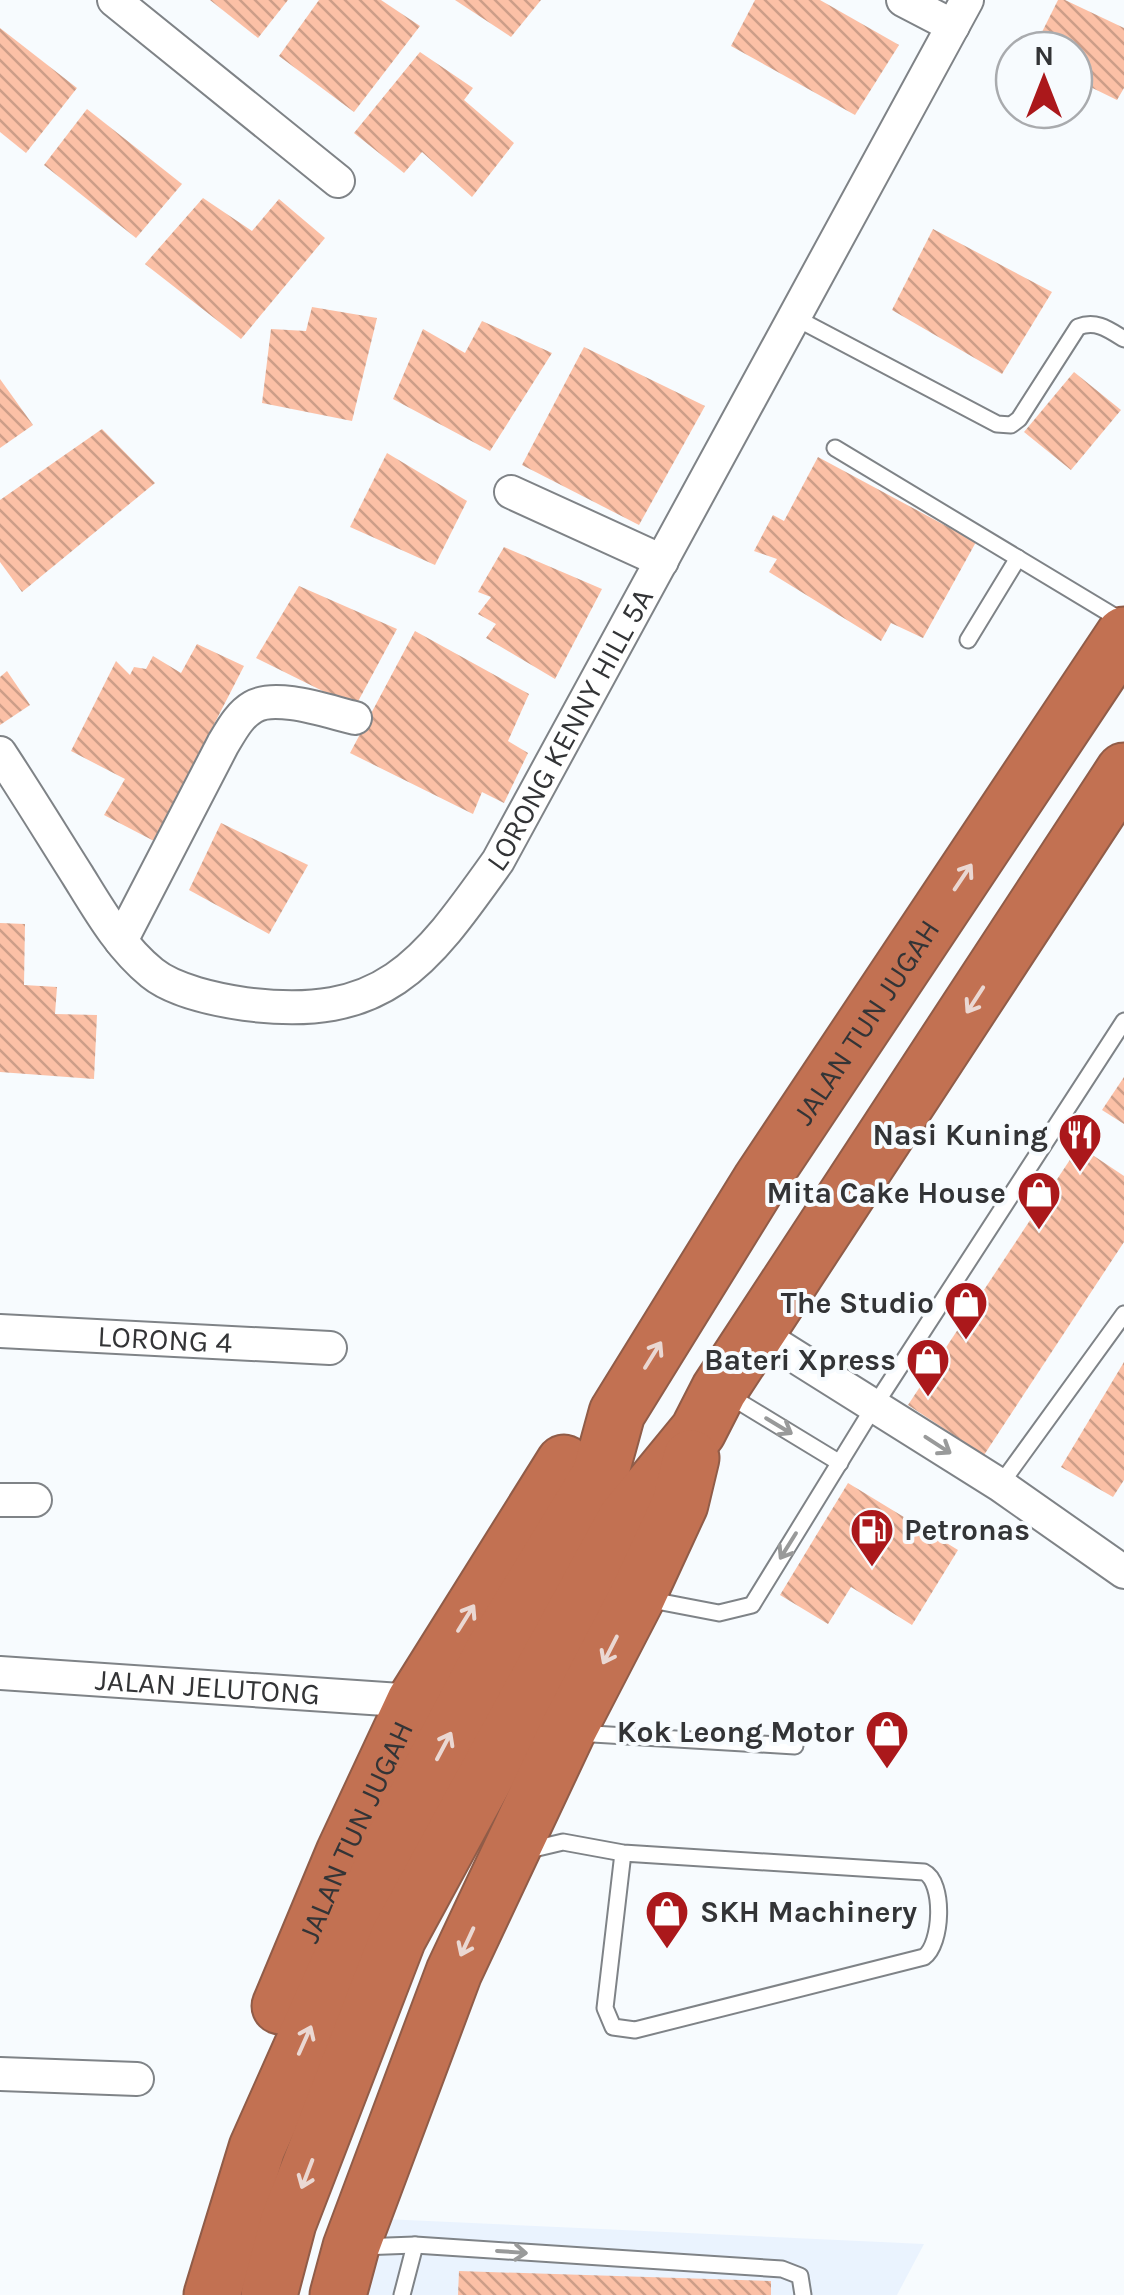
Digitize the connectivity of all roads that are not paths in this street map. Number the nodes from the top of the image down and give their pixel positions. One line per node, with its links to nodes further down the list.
1 (114, 0): 4 (street)
2 (903, 0): 3 (street)
3 (960, 13): 5 (street, LORONG KENNY HILL 5A)
4 (338, 181)
5 (794, 317): 6 (lane); 10 (street, LORONG KENNY HILL 5A)
6 (1124, 339)
7 (835, 448): 9 (lane)
8 (511, 492): 10 (street)
9 (1018, 558): 11 (lane); 13 (lane)
10 (662, 562): 17 (street, LORONG KENNY HILL 5A)
11 (1124, 622)
12 (1124, 636): 25 (highway, JALAN TUN JUGAH, one-way to 12)
13 (968, 640)
14 (355, 718): 17 (street)
15 (0, 754): 17 (street, LORONG KENNY HILL 5A)
16 (1124, 772): 21 (highway, JALAN TUN JUGAH, one-way to 21)
17 (121, 942)
18 (1124, 1021): 23 (lane)
19 (1124, 1314): 27 (lane)
20 (0, 1331): 22 (street, LORONG 4)
21 (758, 1333): 23 (street); 24 (highway, JALAN TUN JUGAH)
22 (330, 1348)
23 (875, 1405): 26 (lane); 27 (street, one-way to 27)
24 (708, 1410): 26 (lane, one-way to 26); 28 (highway, JALAN TUN JUGAH); 32 (highway, JALAN TUN JUGAH)
25 (617, 1414): 28 (highway, JALAN TUN JUGAH); 34 (highway, JALAN TUN JUGAH, one-way to 25)
26 (840, 1463): 32 (lane, one-way to 32)
27 (1000, 1485): 31 (street)
28 (613, 1498): 44 (highway, JALAN TUN JUGAH, one-way to 28); 45 (highway, JALAN TUN JUGAH, one-way to 45)
29 (0, 1500): 30 (street)
30 (34, 1500)
31 (1124, 1572)
32 (636, 1598): 35 (highway, JALAN TUN JUGAH, one-way to 35)
33 (0, 1673): 34 (street, JALAN JELUTONG)
34 (415, 1701): 43 (highway, JALAN TUN JUGAH)
35 (567, 1732): 36 (lane); 38 (highway, JALAN TUN JUGAH)
36 (796, 1746)
37 (622, 1853): 37 (lane); 38 (lane)
38 (508, 1855): 42 (highway, JALAN TUN JUGAH, one-way to 42)
39 (0, 2074): 40 (street)
40 (137, 2079)
41 (415, 2245): 42 (lane); 46 (lane); 47 (lane, one-way to 47)
42 (344, 2271)
43 (175, 2295)
44 (212, 2295)
45 (269, 2295)
46 (402, 2295)
47 (802, 2295)

